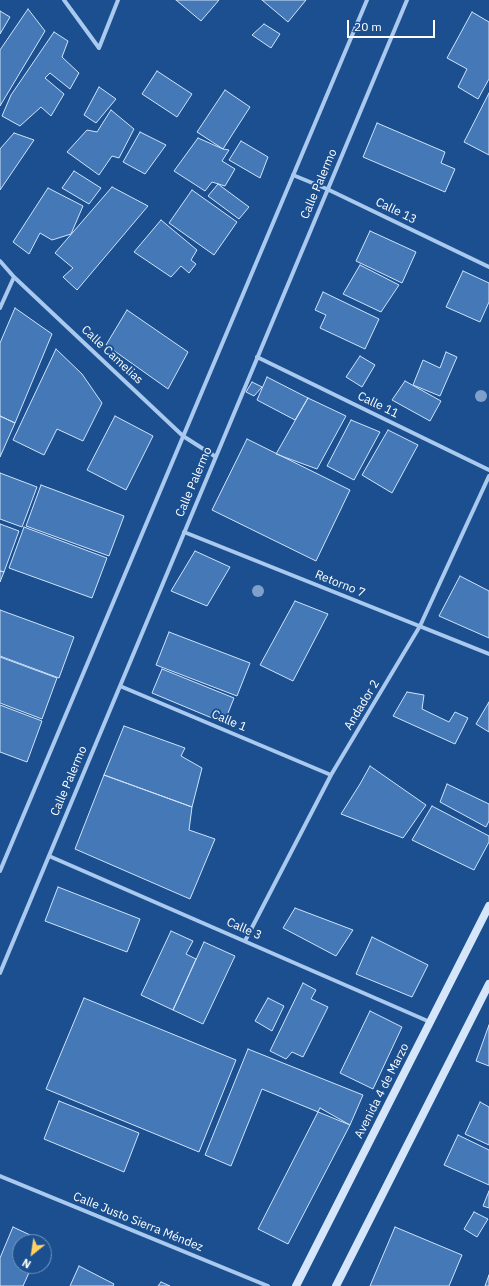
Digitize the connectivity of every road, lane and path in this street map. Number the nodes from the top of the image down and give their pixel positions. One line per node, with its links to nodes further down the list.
1 (64, 0): 2 (street)
2 (118, 0)
3 (367, 0): 5 (street)
4 (407, 0): 6 (street, Calle Palermo)
5 (293, 175): 6 (street, Calle 13); 12 (street)
6 (328, 189): 8 (street, Calle 13); 11 (street, Calle Palermo)
7 (0, 261): 9 (street, Calle Camelias)
8 (489, 267)
9 (14, 277): 10 (street); 12 (street, Calle Camelias)
10 (0, 308)
11 (257, 357): 13 (street, Calle Palermo); 14 (street, Calle 11)
12 (183, 436): 13 (street, Calle Camelias); 22 (street)
13 (216, 457): 16 (street, Calle Palermo)
14 (489, 470)
15 (489, 476): 17 (street, Andador 2)
16 (184, 532): 17 (street, Retorno 7); 19 (street, Calle Palermo)
17 (420, 626): 18 (street, Retorno 7); 20 (street, Andador 2)
18 (489, 654)
19 (120, 686): 20 (street, Calle 1); 21 (street, Calle Palermo)
20 (331, 775): 24 (street, Andador 2)
21 (49, 856): 24 (street, Calle 3); 25 (street, Calle Palermo)
22 (0, 871)
23 (489, 906): 27 (main road, Avenida 4 de Marzo)
24 (245, 941): 27 (street, Calle 3)
25 (0, 973)
26 (489, 984): 31 (main road)
27 (430, 1022): 30 (main road, Avenida 4 de Marzo)
28 (0, 1176): 29 (street, Calle Justo Sierra Méndez)
29 (268, 1286)
30 (296, 1286)
31 (336, 1286)

